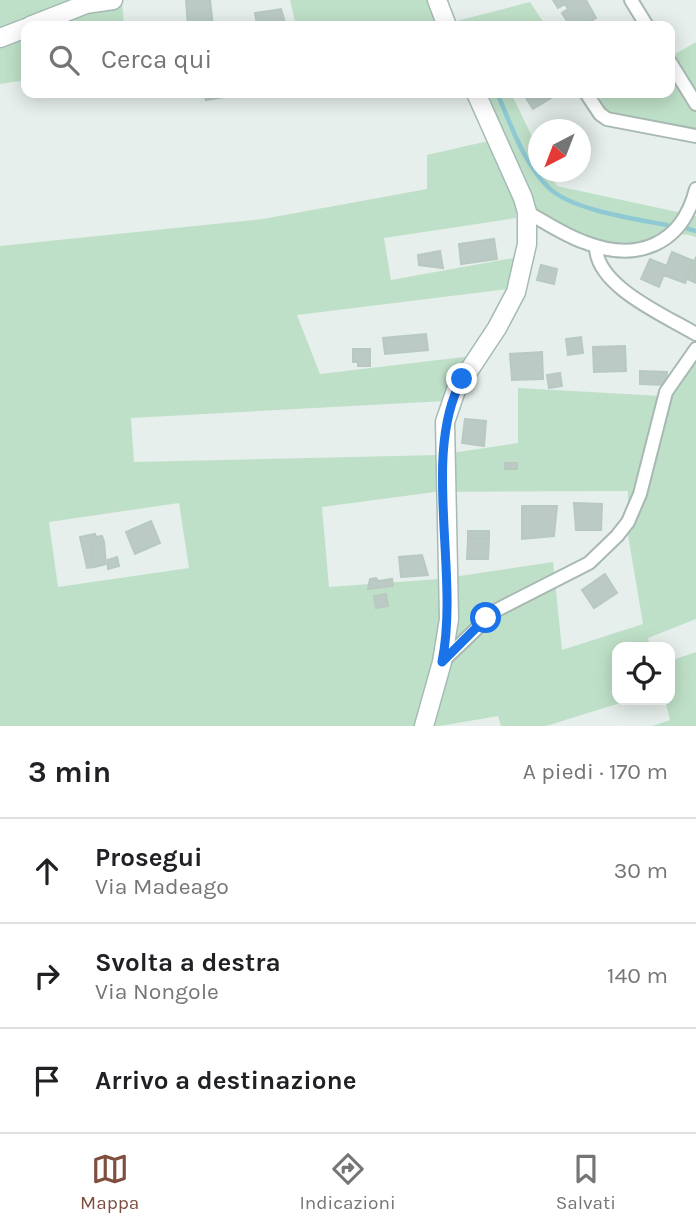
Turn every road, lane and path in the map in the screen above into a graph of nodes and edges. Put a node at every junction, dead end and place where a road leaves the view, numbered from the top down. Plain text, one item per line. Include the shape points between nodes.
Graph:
1 (113, 0) edge
2 (437, 0) edge
3 (631, 0) edge
4 (43, 21) edge
5 (445, 21) edge
6 (644, 21) edge
7 (21, 30) edge
8 (0, 38) edge
9 (675, 70) edge
10 (478, 98) edge
11 (589, 98) edge
12 (696, 104) edge
13 (696, 136) edge
14 (696, 189) edge
15 (527, 212) junction
16 (596, 246) junction
17 (696, 334) edge
18 (696, 349) edge
19 (442, 662) junction
20 (424, 726) edge

1 - 4 street via 86,4
2 - 5 street
3 - 6 street
7 - 8 street
9 - 12 street
10 - 15 street
11 - 13 street via 607,119
14 - 16 street via 682,223 660,243 631,250
15 - 16 street
15 - 19 street via 527,244 516,292 456,390 445,422 449,619
16 - 17 street via 597,259 614,282
18 - 19 street via 666,392 640,494 617,536 589,563 495,611
19 - 20 street

